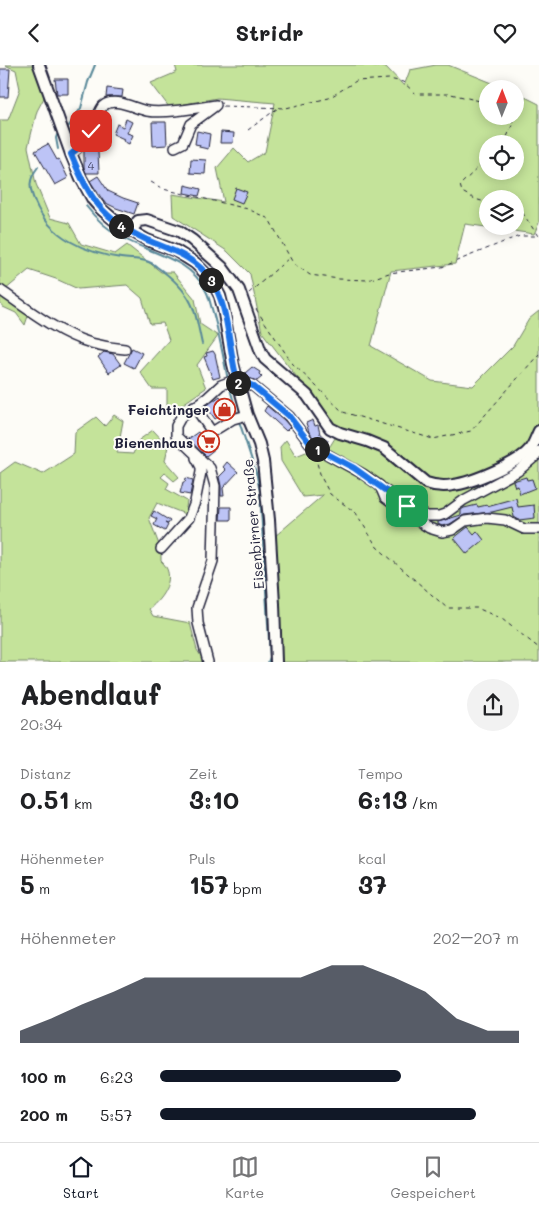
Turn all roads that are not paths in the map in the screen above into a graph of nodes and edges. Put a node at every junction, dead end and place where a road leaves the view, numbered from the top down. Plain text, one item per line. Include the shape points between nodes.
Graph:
1 (40, 66) edge
2 (183, 145) dead end
3 (71, 154) junction
4 (131, 232) junction
5 (0, 290) edge
6 (125, 349) dead end
7 (233, 381) junction
8 (194, 406) junction
9 (240, 417) junction
10 (539, 431) edge
11 (186, 445) junction
12 (539, 451) edge
13 (380, 487) junction
14 (539, 529) edge
15 (161, 549) dead end
16 (208, 662) edge
17 (276, 662) edge

1 - 3 main road, Eisenbirner Straße
2 - 3 street via 191,124 216,105 149,111 126,103 108,103 102,107 80,147
3 - 4 main road, Eisenbirner Straße via 93,200
4 - 7 main road, Eisenbirner Straße via 185,256 211,279 223,307
4 - 10 main road via 138,221 147,220 178,231 192,240 222,267 239,289 260,353 307,395 330,428 384,448 426,483 452,485 496,470 525,454
5 - 6 street via 37,316 79,339
7 - 8 street
7 - 9 main road, Eisenbirner Straße
7 - 13 street via 253,386 289,416 312,446 354,468
8 - 9 street via 212,432
8 - 11 street via 176,426 176,436
9 - 17 main road, Eisenbirner Straße via 258,444 267,488
11 - 15 street via 201,467 195,503 184,525
11 - 16 street via 210,468 216,487 213,561 197,609
12 - 13 street via 518,471 439,516 420,513
13 - 14 street via 385,498 435,531 452,530 464,521 487,517 505,520 524,529

